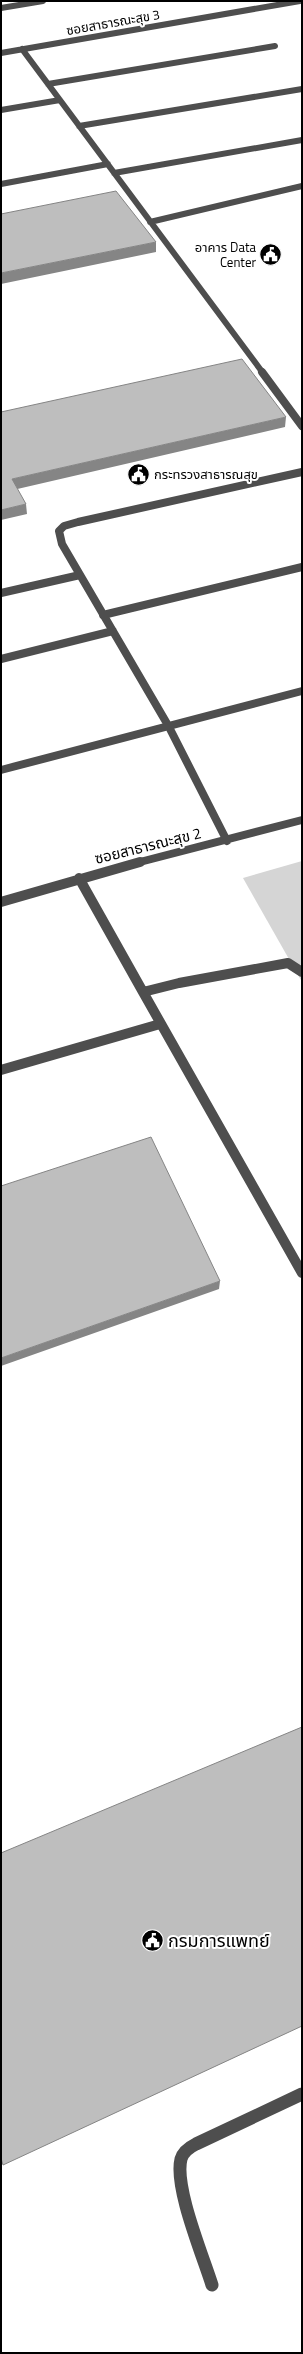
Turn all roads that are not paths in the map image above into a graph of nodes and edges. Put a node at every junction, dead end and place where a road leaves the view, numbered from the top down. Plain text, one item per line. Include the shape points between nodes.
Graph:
1 (43, 1) edge
2 (300, 1) edge
3 (1, 8) edge
4 (275, 46) dead end
5 (22, 49) junction
6 (1, 52) edge
7 (48, 84) junction
8 (302, 89) edge
9 (60, 100) junction
10 (1, 110) edge
11 (79, 126) junction
12 (302, 140) edge
13 (108, 164) junction
14 (114, 173) junction
15 (1, 184) edge
16 (302, 186) edge
17 (150, 222) junction
18 (302, 426) edge
19 (302, 472) edge
20 (302, 567) edge
21 (80, 575) junction
22 (1, 593) edge
23 (103, 614) junction
24 (113, 631) junction
25 (1, 659) edge
26 (302, 691) edge
27 (169, 727) junction
28 (1, 770) edge
29 (302, 820) edge
30 (227, 841) junction
31 (79, 878) junction
32 (1, 902) edge
33 (302, 972) edge
34 (143, 992) junction
35 (160, 1024) junction
36 (1, 1070) edge
37 (302, 1273) edge
38 (302, 2094) edge
39 (212, 2285) dead end

1 - 3 street
2 - 5 street, ซอยสาธารณะสุข 3
4 - 7 street
5 - 6 street, ซอยสาธารณะสุข 3
5 - 7 street
7 - 9 street
8 - 11 street
9 - 10 street
9 - 11 street
11 - 13 street
12 - 14 street
13 - 14 street
13 - 15 street
14 - 17 street
16 - 17 street
17 - 18 street
19 - 21 street via 64,526 59,531 59,536
20 - 23 street
21 - 22 street
21 - 23 street
23 - 24 street
24 - 25 street
24 - 27 street
26 - 27 street
27 - 28 street
27 - 30 street
29 - 30 street, ซอยสาธารณะสุข 2
30 - 31 street, ซอยสาธารณะสุข 2
31 - 32 street, ซอยสาธารณะสุข 2
31 - 34 street
33 - 34 street via 288,963
34 - 35 street
35 - 36 street
35 - 37 street
38 - 39 street via 202,2141 189,2148 181,2158 180,2180

